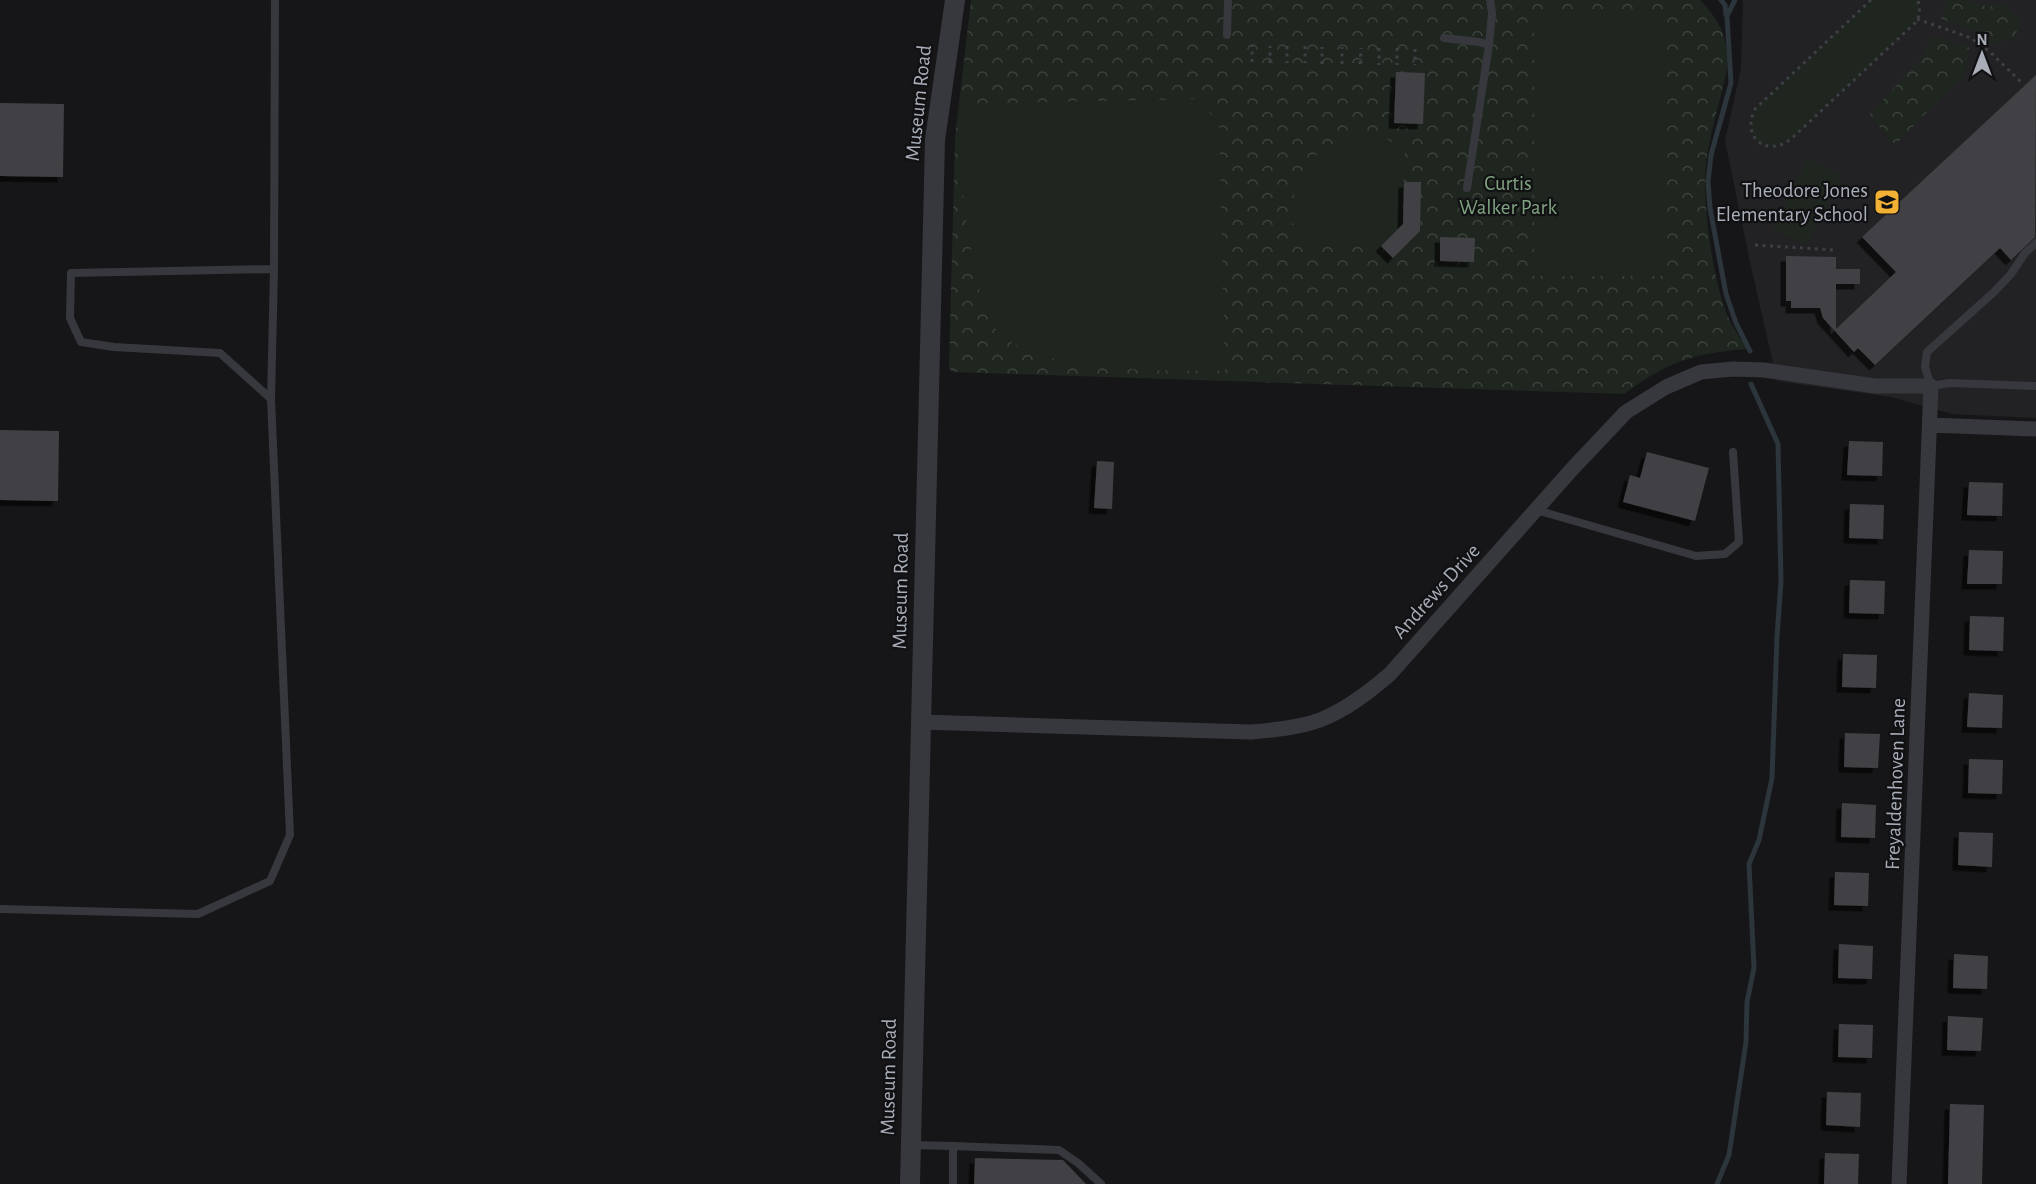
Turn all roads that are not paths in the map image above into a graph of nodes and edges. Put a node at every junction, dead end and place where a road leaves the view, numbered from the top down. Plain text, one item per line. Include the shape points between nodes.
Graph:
1 (275, 0) edge
2 (955, 0) edge
3 (1228, 0) edge
4 (1490, 0) edge
5 (1227, 35) dead end
6 (1444, 38) dead end
7 (1489, 45) junction
8 (1467, 188) dead end
9 (2036, 243) edge
10 (274, 269) junction
11 (1931, 386) junction
12 (2036, 386) edge
13 (272, 399) junction
14 (1930, 424) junction
15 (2036, 429) edge
16 (1733, 452) dead end
17 (1536, 510) junction
18 (921, 722) junction
19 (0, 909) edge
20 (911, 1145) junction
21 (953, 1146) junction
22 (910, 1184) edge
23 (953, 1184) edge
24 (1101, 1184) edge
25 (1899, 1184) edge

1 - 10 lane
2 - 18 street, Museum Road via 935,140
3 - 5 lane
4 - 7 lane
6 - 7 lane
7 - 8 lane
9 - 11 lane via 2000,286 1927,352 1925,368
10 - 13 lane
10 - 13 lane via 71,273 70,284 70,318 81,342 220,353
11 - 12 lane
11 - 14 street, Freyaldenhoven Lane
11 - 17 street, Andrews Drive via 1875,386 1764,370 1701,372 1666,387 1626,412
13 - 19 lane via 290,835 270,881 198,914
14 - 15 street
14 - 25 street, Freyaldenhoven Lane
16 - 17 lane via 1739,542 1725,555 1696,556
17 - 18 street, Andrews Drive via 1390,674 1358,700 1320,720 1251,732
18 - 20 street, Museum Road
20 - 21 lane
20 - 22 street, Museum Road
21 - 23 lane
21 - 24 lane via 1059,1150

